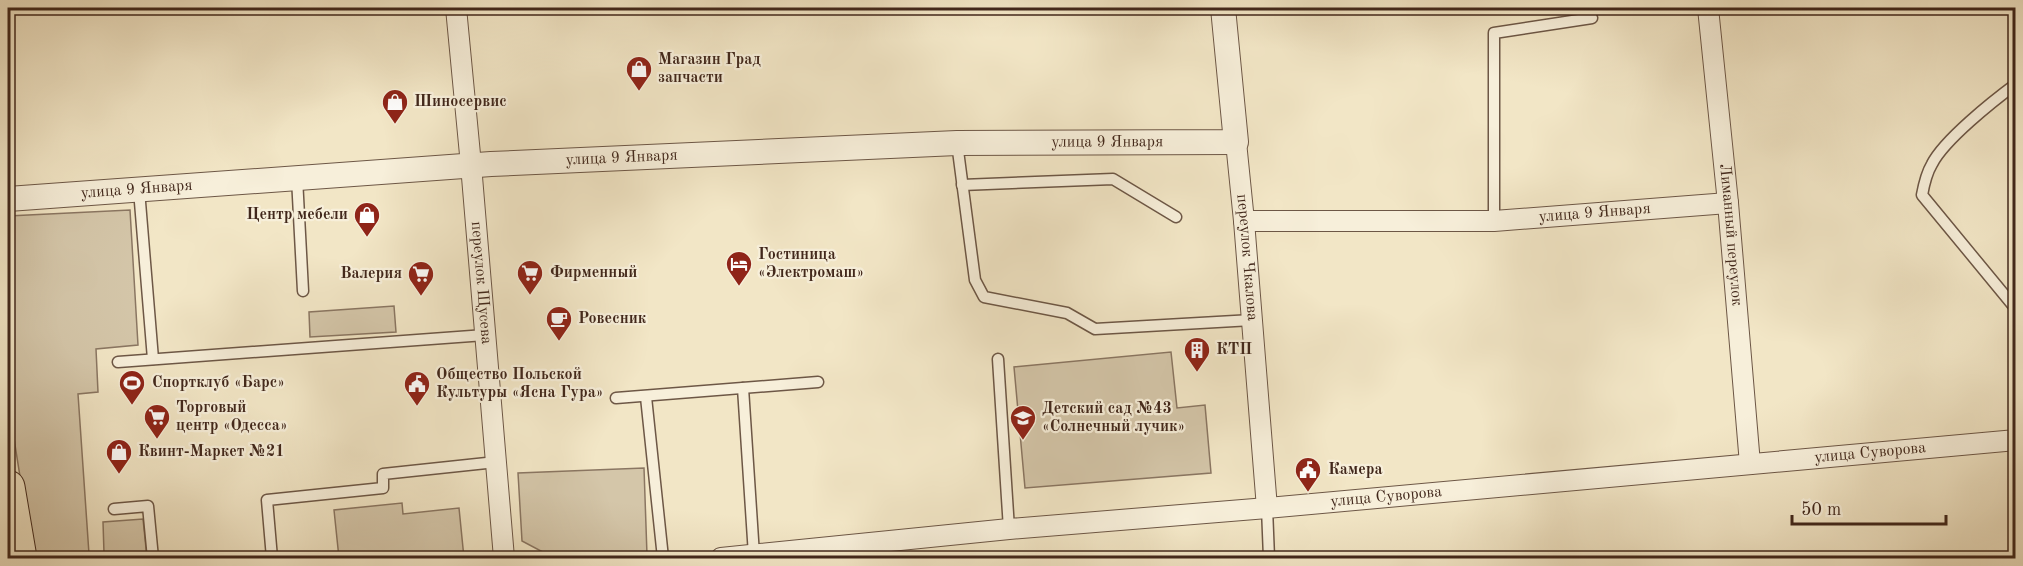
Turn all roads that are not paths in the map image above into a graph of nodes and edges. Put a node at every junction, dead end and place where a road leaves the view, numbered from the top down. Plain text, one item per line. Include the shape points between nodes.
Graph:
1 (456, 8) edge
2 (1222, 8) edge
3 (1708, 8) edge
4 (1592, 18) dead end
5 (2016, 84) edge
6 (1236, 142) junction
7 (957, 143) junction
8 (471, 165) junction
9 (297, 177) junction
10 (962, 185) junction
11 (139, 189) junction
12 (8, 199) edge
13 (1728, 203) junction
14 (1176, 217) dead end
15 (1244, 220) junction
16 (1494, 221) junction
17 (303, 291) dead end
18 (2016, 309) edge
19 (1252, 320) junction
20 (485, 335) junction
21 (998, 358) dead end
22 (153, 359) junction
23 (118, 362) dead end
24 (819, 382) dead end
25 (743, 388) junction
26 (646, 397) junction
27 (616, 398) dead end
28 (2016, 440) edge
29 (496, 462) junction
30 (1750, 464) junction
31 (8, 487) edge
32 (1267, 508) junction
33 (114, 509) dead end
34 (1009, 529) junction
35 (754, 555) junction
36 (20, 558) edge
37 (153, 558) edge
38 (272, 558) edge
39 (504, 558) edge
40 (663, 558) edge
41 (727, 558) edge
42 (1269, 558) edge

1 - 8 street, переулок Щусева
2 - 6 street, переулок Чкалова
3 - 13 street, Лиманный переулок
4 - 16 lane via 1494,33
5 - 18 lane via 1946,144 1932,162 1922,195
6 - 7 street, улица 9 Января
6 - 15 street, переулок Чкалова
7 - 8 street, улица 9 Января
7 - 10 lane
8 - 9 street, улица 9 Января
8 - 20 street, переулок Щусева
9 - 11 street, улица 9 Января
9 - 17 lane
10 - 14 lane via 1113,179
10 - 19 lane via 975,280 984,297 1067,313 1095,329
11 - 12 street, улица 9 Января
11 - 22 lane
13 - 16 street, улица 9 Января
13 - 30 street, Лиманный переулок
15 - 16 street, улица 9 Января
15 - 19 street, переулок Чкалова
19 - 32 street, переулок Чкалова
20 - 22 lane
20 - 29 street, переулок Щусева
21 - 34 lane
22 - 23 lane
24 - 25 lane
25 - 26 lane
25 - 35 lane
26 - 27 lane
26 - 40 lane
28 - 30 street, улица Суворова
29 - 38 lane via 384,474 384,488 267,500
29 - 39 street, переулок Щусева
30 - 32 street, улица Суворова
31 - 36 highway
32 - 34 street, улица Суворова
32 - 42 lane
33 - 37 lane via 148,506
34 - 35 street, улица Суворова
35 - 41 street, улица Суворова

